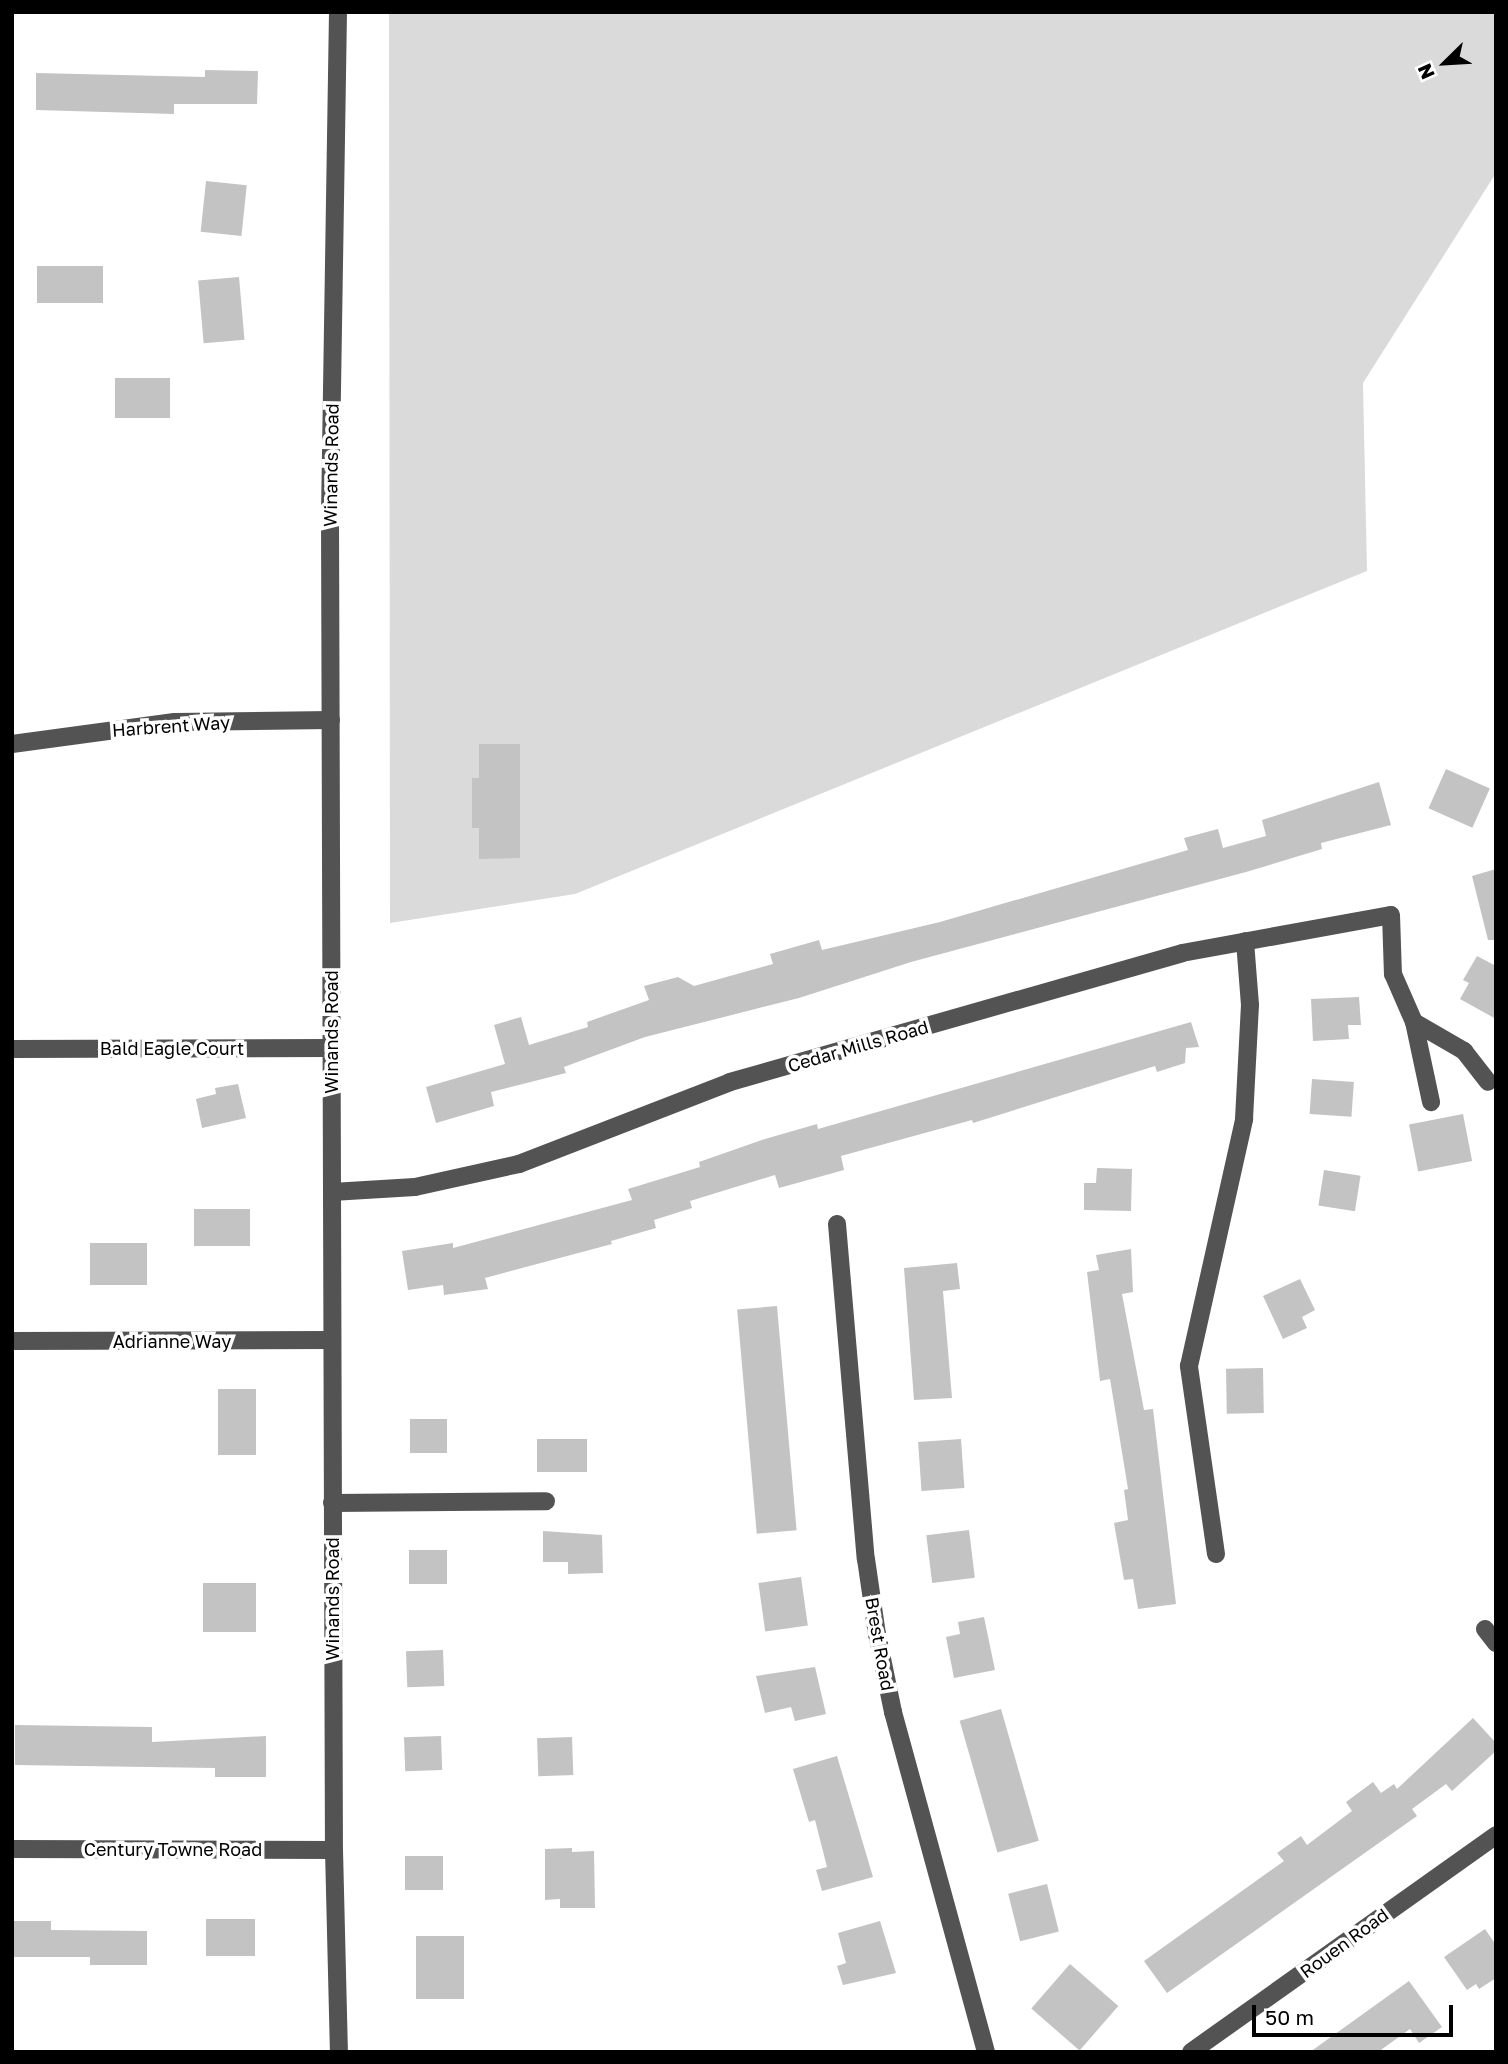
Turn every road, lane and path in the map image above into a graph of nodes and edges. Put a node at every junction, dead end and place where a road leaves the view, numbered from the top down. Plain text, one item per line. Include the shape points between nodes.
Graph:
1 (338, 12) edge
2 (331, 720) junction
3 (12, 744) edge
4 (1245, 941) junction
5 (1413, 1022) junction
6 (331, 1048) junction
7 (12, 1049) edge
8 (1488, 1082) dead end
9 (1431, 1102) dead end
10 (332, 1192) junction
11 (837, 1224) dead end
12 (331, 1340) junction
13 (12, 1341) edge
14 (546, 1501) dead end
15 (332, 1503) junction
16 (1216, 1555) dead end
17 (1496, 1835) edge
18 (12, 1849) edge
19 (334, 1850) junction
20 (339, 2052) edge
21 (986, 2052) edge
22 (1191, 2052) edge

1 - 2 street, Winands Road
2 - 3 street, Harbrent Way via 175,722
2 - 6 street, Winands Road
4 - 5 street, Cedar Mills Road via 1391,915 1393,974
4 - 10 street, Cedar Mills Road via 1182,953 730,1082 519,1164 415,1187
4 - 16 street via 1250,1058 1244,1119 1189,1366
5 - 8 street via 1464,1051
5 - 9 street
6 - 7 street, Bald Eagle Court
6 - 10 street, Winands Road
10 - 12 street, Winands Road
11 - 21 street, Brest Road via 866,1559 877,1634 893,1712
12 - 13 street, Adrianne Way
12 - 15 street, Winands Road
14 - 15 street
15 - 19 street, Winands Road
17 - 22 street, Rouen Road
18 - 19 street, Century Towne Road
19 - 20 street, Winands Road

